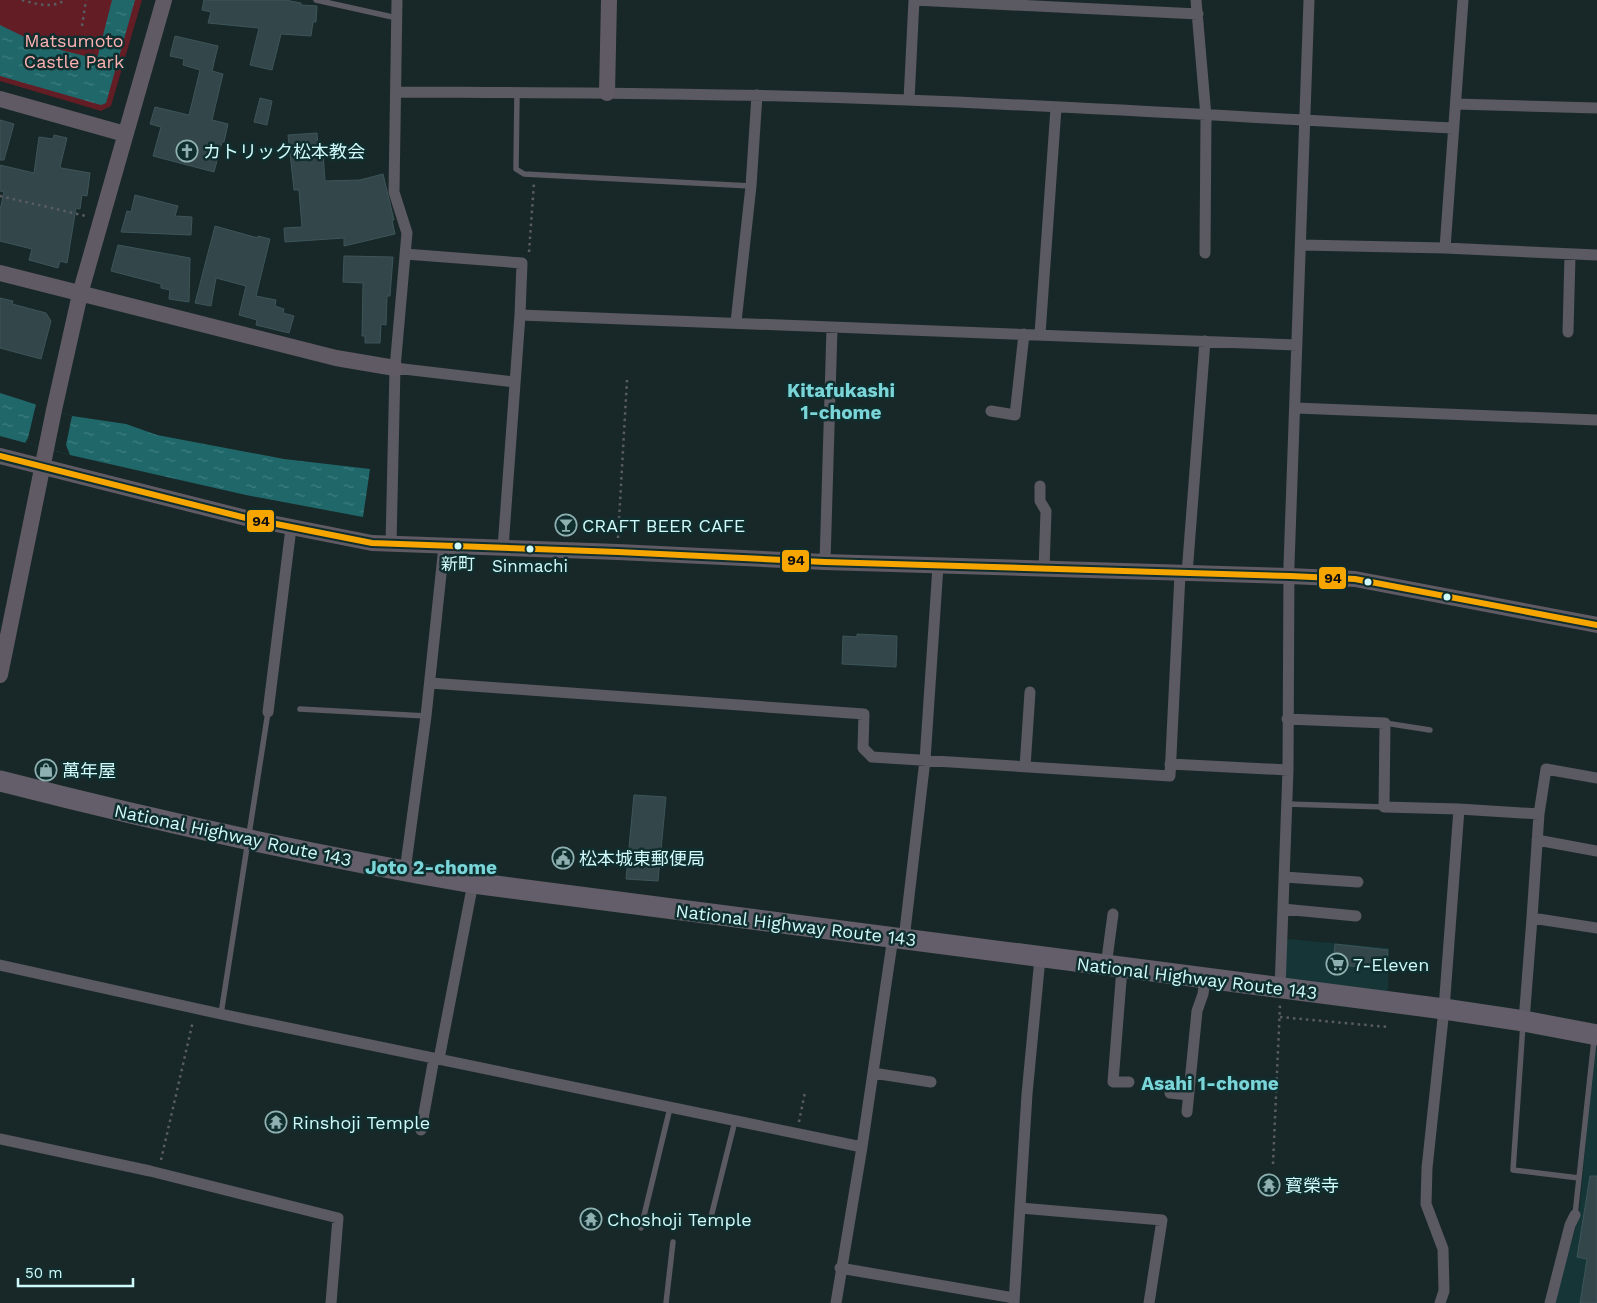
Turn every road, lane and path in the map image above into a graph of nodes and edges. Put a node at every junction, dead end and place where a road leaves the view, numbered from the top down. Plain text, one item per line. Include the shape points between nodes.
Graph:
1 (22, 0) edge
2 (65, 0) edge
3 (86, 0) edge
4 (164, 0) edge
5 (316, 0) edge
6 (397, 0) edge
7 (609, 0) edge
8 (914, 0) edge
9 (1196, 0) edge
10 (1309, 0) edge
11 (1463, 0) edge
12 (1198, 14) junction
13 (397, 18) junction
14 (82, 26) dead end
15 (397, 92) junction
16 (517, 93) junction
17 (607, 93) junction
18 (757, 95) junction
19 (0, 98) edge
20 (909, 100) junction
21 (1456, 104) junction
22 (1056, 108) junction
23 (1597, 108) edge
24 (1206, 116) junction
25 (1306, 121) junction
26 (1453, 128) junction
27 (125, 134) junction
28 (534, 175) junction
29 (750, 186) junction
30 (0, 196) edge
31 (86, 216) dead end
32 (1301, 245) junction
33 (1445, 248) junction
34 (1205, 253) dead end
35 (405, 254) junction
36 (1570, 255) junction
37 (1597, 256) edge
38 (522, 263) junction
39 (0, 273) edge
40 (80, 294) junction
41 (520, 315) junction
42 (736, 322) junction
43 (832, 328) junction
44 (1568, 332) dead end
45 (1024, 334) junction
46 (1040, 334) junction
47 (1205, 341) junction
48 (1297, 345) junction
49 (395, 368) junction
50 (627, 380) dead end
51 (515, 382) junction
52 (1296, 408) junction
53 (991, 412) dead end
54 (1597, 420) edge
55 (0, 456) edge
56 (43, 467) junction
57 (1040, 486) dead end
58 (291, 528) junction
59 (391, 544) junction
60 (444, 546) junction
61 (503, 548) junction
62 (618, 552) junction
63 (825, 562) junction
64 (938, 566) junction
65 (1044, 569) junction
66 (1184, 574) junction
67 (1290, 576) junction
68 (1597, 625) edge
69 (3, 647) edge
70 (0, 675) edge
71 (430, 683) junction
72 (1030, 692) dead end
73 (300, 710) dead end
74 (268, 712) joint
75 (426, 716) junction
76 (1287, 719) junction
77 (1384, 723) junction
78 (1430, 730) dead end
79 (925, 760) junction
80 (1170, 764) junction
81 (1025, 767) junction
82 (1288, 770) junction
83 (1597, 778) edge
84 (0, 781) edge
85 (1286, 804) junction
86 (1384, 807) junction
87 (1460, 809) junction
88 (1539, 814) junction
89 (248, 839) junction
90 (1537, 840) junction
91 (1597, 851) edge
92 (405, 871) junction
93 (1284, 877) junction
94 (1358, 882) dead end
95 (473, 883) junction
96 (1283, 908) junction
97 (1113, 914) dead end
98 (1356, 916) dead end
99 (1532, 918) junction
100 (1597, 928) edge
101 (899, 938) junction
102 (1040, 958) junction
103 (0, 964) edge
104 (1114, 967) junction
105 (1205, 979) junction
106 (1280, 989) junction
107 (196, 1008) junction
108 (1444, 1010) junction
109 (221, 1014) junction
110 (1280, 1017) junction
111 (1524, 1020) junction
112 (1388, 1026) dead end
113 (1596, 1035) edge
114 (437, 1059) junction
115 (873, 1073) junction
116 (931, 1082) dead end
117 (1129, 1082) dead end
118 (804, 1092) dead end
119 (1170, 1093) dead end
120 (1188, 1095) junction
121 (670, 1108) junction
122 (1187, 1112) dead end
123 (735, 1121) junction
124 (421, 1130) dead end
125 (797, 1134) junction
126 (0, 1139) edge
127 (862, 1148) junction
128 (1273, 1164) dead end
129 (158, 1173) junction
130 (1579, 1178) junction
131 (1020, 1208) junction
132 (1575, 1215) joint
133 (712, 1217) dead end
134 (641, 1228) dead end
135 (673, 1242) dead end
136 (840, 1268) junction
137 (1014, 1300) edge
138 (331, 1303) edge
139 (666, 1303) edge
140 (836, 1303) edge
141 (1150, 1303) edge
142 (1440, 1303) edge
143 (1550, 1303) edge

1 - 2 path via 53,6
3 - 14 path
4 - 27 street
5 - 13 lane
6 - 13 street
7 - 17 street
8 - 12 street
8 - 20 street
9 - 12 street
10 - 25 street
11 - 21 street
12 - 24 street
13 - 15 street
15 - 16 street
15 - 35 street via 394,192 407,233
16 - 17 street
16 - 28 lane via 516,169
17 - 18 street
18 - 20 street
18 - 29 street
19 - 27 street
20 - 22 street
21 - 23 street
21 - 26 street
22 - 24 street
22 - 46 street
24 - 25 street
24 - 34 street
25 - 26 street
25 - 32 street
26 - 33 street
27 - 40 street
28 - 29 lane
28 - 38 path via 529,257
29 - 42 street
30 - 31 path
32 - 33 street
32 - 48 street
33 - 36 street
35 - 38 street
35 - 49 street
36 - 37 street
36 - 44 street
38 - 41 street
39 - 40 street
40 - 49 street via 336,358
40 - 56 street
41 - 42 street
41 - 51 street
42 - 43 street
43 - 45 street
43 - 63 street
45 - 46 street
45 - 53 street via 1015,415
46 - 47 street
47 - 48 street
47 - 66 street
48 - 52 street
49 - 51 street
49 - 59 street
50 - 62 path
51 - 61 street
52 - 54 street
52 - 67 street
55 - 56 street
56 - 58 street
56 - 69 street
57 - 65 street via 1040,501 1046,511
58 - 59 street
58 - 74 street
59 - 60 street
60 - 61 street
60 - 71 street
61 - 62 street
62 - 63 street
63 - 64 street
64 - 65 street
64 - 79 street
65 - 66 street
66 - 67 street
66 - 80 street
67 - 68 street via 1355,579
67 - 76 street
69 - 70 street
71 - 75 street
71 - 79 street via 864,714 863,748 872,757
72 - 81 street
73 - 75 lane
74 - 89 lane
75 - 92 street
76 - 77 street
76 - 82 street
77 - 78 lane
77 - 86 street
79 - 81 street
79 - 101 street
80 - 81 street via 1170,776
80 - 82 street
82 - 85 street
83 - 88 street via 1546,769
84 - 89 highway, National Highway Route 143
85 - 86 lane
85 - 93 street
86 - 87 street
87 - 88 street
87 - 108 street
88 - 90 street
89 - 92 highway, National Highway Route 143
89 - 109 lane
90 - 91 street
90 - 99 street
92 - 95 highway, National Highway Route 143
93 - 94 street
93 - 96 street
95 - 101 highway, National Highway Route 143
95 - 114 street
96 - 98 street
96 - 106 street
97 - 104 street
99 - 100 street
99 - 111 street
101 - 102 highway, National Highway Route 143
101 - 115 street
102 - 104 highway, National Highway Route 143
102 - 131 street
103 - 107 street
104 - 105 highway, National Highway Route 143
104 - 117 street via 1112,1086
105 - 106 highway, National Highway Route 143
105 - 120 street via 1197,1011
106 - 108 highway, National Highway Route 143
106 - 110 path
107 - 109 street
107 - 129 path
108 - 111 highway, National Highway Route 143
108 - 142 street via 1426,1204 1443,1249 1444,1291
109 - 114 street
110 - 112 path
110 - 128 path
111 - 113 highway, National Highway Route 143
111 - 130 lane via 1513,1170
113 - 130 lane
114 - 121 street
114 - 124 street
115 - 116 street
115 - 127 street
118 - 125 path
119 - 120 street
120 - 122 street
121 - 123 street
121 - 134 lane
123 - 125 street
123 - 133 lane
125 - 127 street
126 - 129 street
127 - 136 street
129 - 138 street via 338,1218
130 - 132 lane
131 - 137 street
131 - 141 street via 1162,1220
132 - 143 street
135 - 139 lane
136 - 137 street
136 - 140 street

